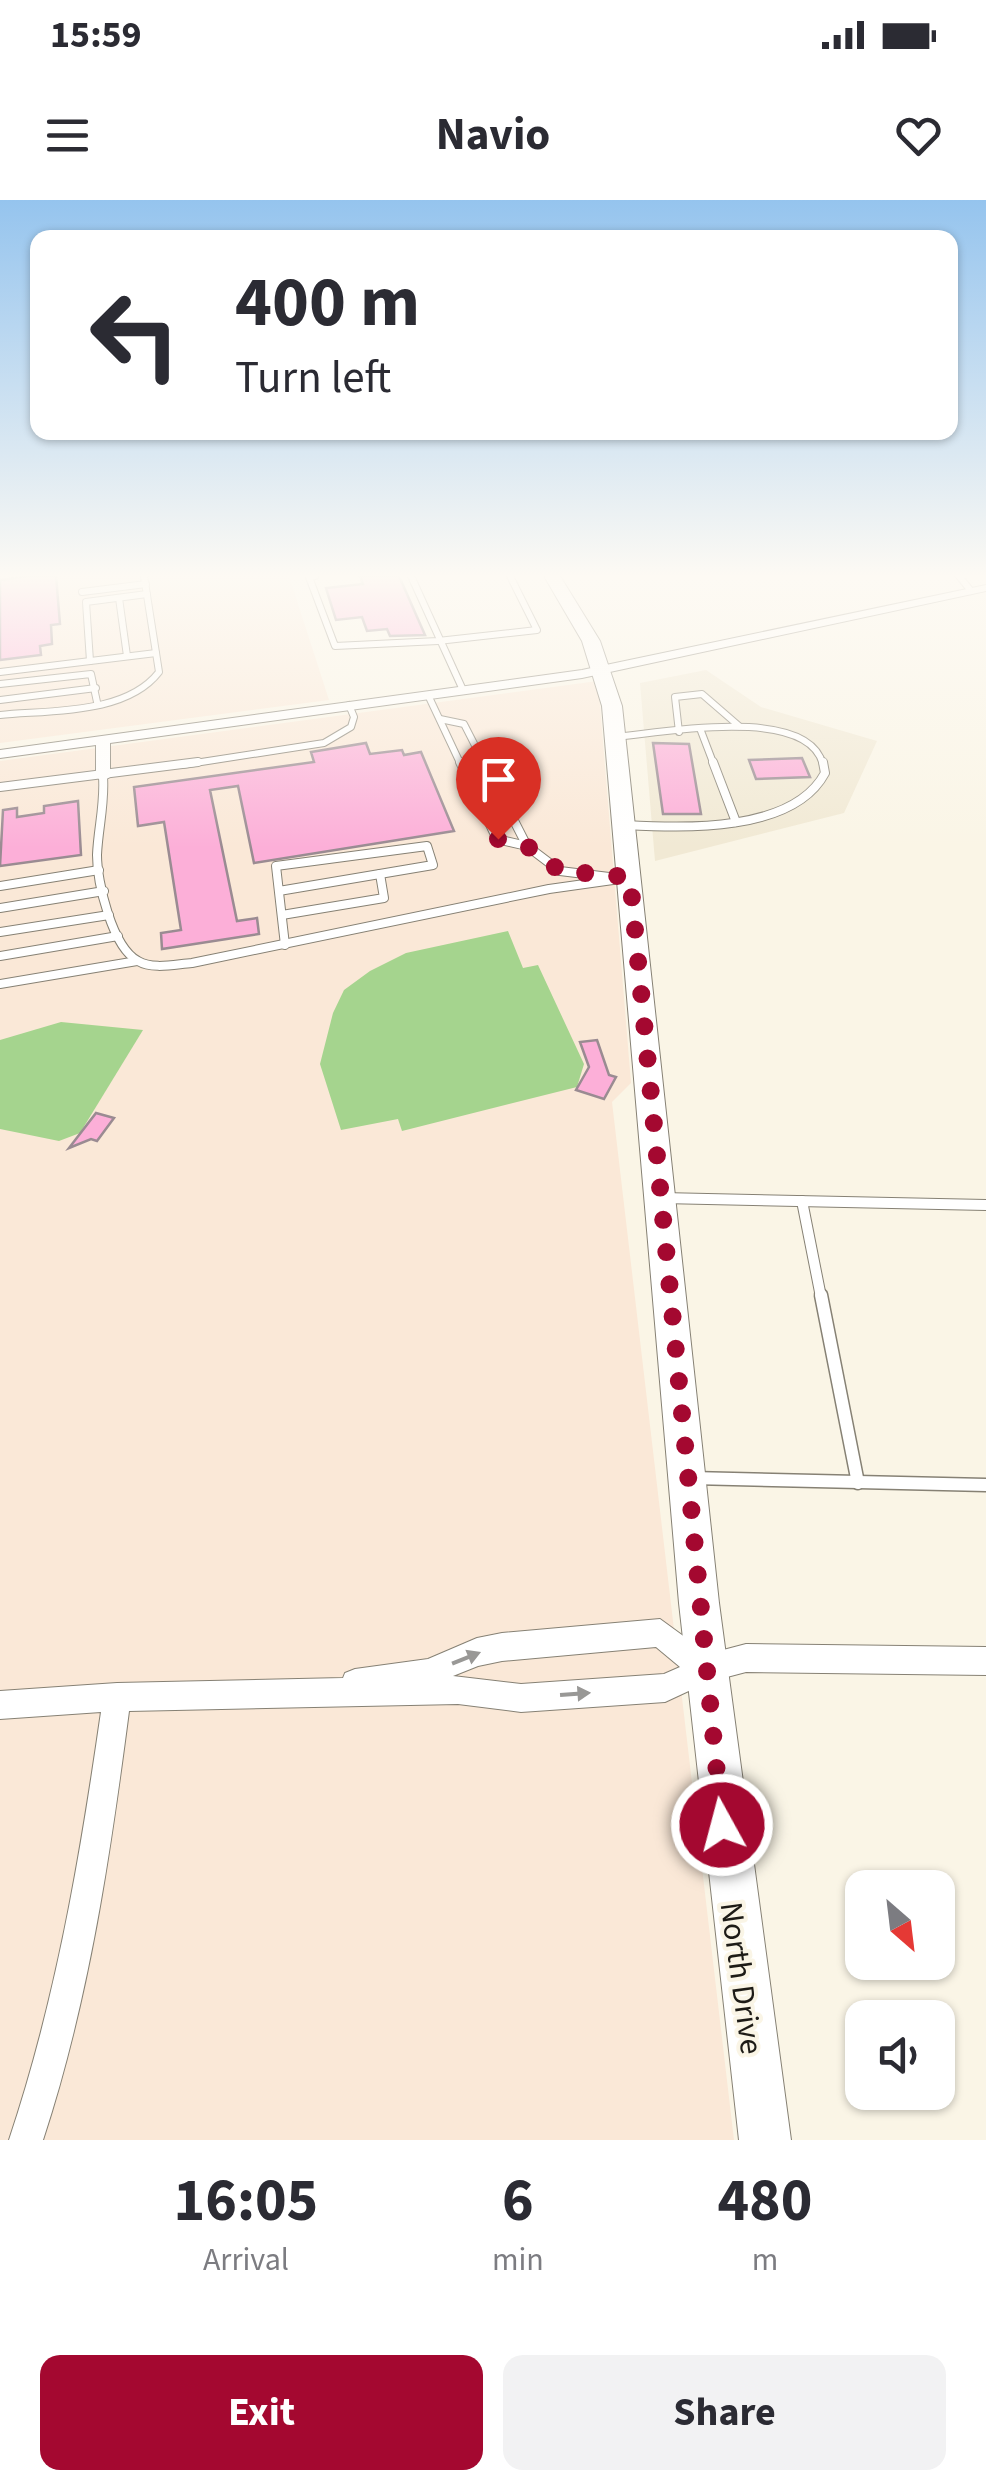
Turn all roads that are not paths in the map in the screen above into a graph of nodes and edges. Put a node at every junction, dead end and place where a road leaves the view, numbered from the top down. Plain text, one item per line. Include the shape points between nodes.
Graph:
1 (45, 667) edge
2 (158, 667) edge
3 (451, 667) edge
4 (602, 667) edge
5 (619, 667) edge
6 (603, 670) junction
7 (0, 672) edge
8 (0, 684) edge
9 (96, 688) junction
10 (463, 690) junction
11 (428, 695) junction
12 (0, 700) edge
13 (97, 702) junction
14 (349, 706) junction
15 (0, 714) edge
16 (440, 718) junction
17 (738, 726) junction
18 (701, 731) junction
19 (679, 732) junction
20 (615, 737) junction
21 (103, 739) junction
22 (0, 754) edge
23 (103, 776) junction
24 (0, 787) edge
25 (736, 822) junction
26 (624, 825) junction
27 (527, 846) junction
28 (99, 870) junction
29 (380, 874) junction
30 (622, 878) junction
31 (0, 886) edge
32 (279, 890) junction
33 (104, 891) junction
34 (0, 908) edge
35 (109, 915) junction
36 (282, 915) junction
37 (0, 932) edge
38 (118, 936) junction
39 (285, 945) junction
40 (0, 956) edge
41 (138, 961) junction
42 (0, 984) edge
43 (660, 1198) junction
44 (802, 1201) junction
45 (986, 1205) edge
46 (686, 1478) junction
47 (858, 1482) junction
48 (986, 1485) edge
49 (986, 1661) edge
50 (704, 1669) junction
51 (268, 1695) junction
52 (117, 1697) junction
53 (0, 1706) edge
54 (26, 2140) edge
55 (765, 2140) edge

1 - 7 lane
2 - 13 lane via 150,686
3 - 10 lane
4 - 6 main road, North Drive
5 - 6 street
6 - 10 street
6 - 20 main road, North Drive
8 - 9 lane via 84,673
9 - 12 lane
9 - 13 lane
10 - 11 street
11 - 14 street
11 - 16 lane
13 - 15 lane
14 - 21 street
14 - 23 lane via 351,726 324,743
16 - 27 lane via 464,724
16 - 27 lane via 498,839
17 - 18 lane
17 - 19 lane via 702,694 675,697
17 - 25 lane via 797,737 817,749 827,766 825,782 811,794
18 - 19 lane
18 - 25 lane
19 - 20 lane
20 - 26 main road, North Drive
21 - 22 street
21 - 23 street
23 - 24 lane
23 - 28 lane
25 - 26 lane
26 - 30 main road, North Drive
27 - 30 lane via 560,871
28 - 31 lane
28 - 33 lane
29 - 32 lane
29 - 32 lane via 433,865 428,846 276,866
29 - 36 lane via 384,898
30 - 39 lane
30 - 43 main road, North Drive
32 - 36 lane
33 - 34 lane
33 - 35 lane
35 - 37 lane
35 - 38 lane
36 - 39 lane
38 - 40 lane
38 - 41 lane
39 - 41 lane via 192,962
41 - 42 lane
43 - 44 lane
43 - 46 main road, North Drive
44 - 45 lane
44 - 47 lane
46 - 47 lane
46 - 50 main road, North Drive
47 - 48 lane
49 - 50 street via 746,1658
51 -> 50 street via 458,1690 521,1698 665,1688
51 -> 50 street via 428,1674 502,1648 660,1634
50 - 55 main road, North Drive
51 - 52 street
52 - 53 street
52 - 54 street via 84,1930 49,2076

